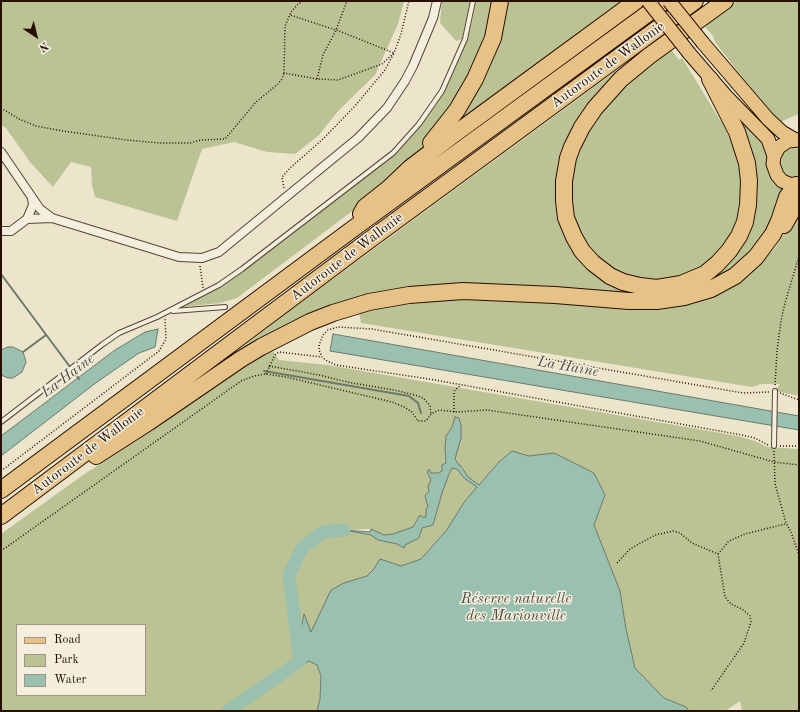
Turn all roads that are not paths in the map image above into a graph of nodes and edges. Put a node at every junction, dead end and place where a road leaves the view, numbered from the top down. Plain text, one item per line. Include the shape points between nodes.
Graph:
1 (437, 1) edge
2 (473, 1) edge
3 (500, 1) edge
4 (636, 1) edge
5 (648, 1) edge
6 (665, 1) edge
7 (669, 1) edge
8 (695, 1) edge
9 (725, 1) edge
10 (710, 78) junction
11 (796, 140) edge
12 (1, 152) edge
13 (774, 156) junction
14 (410, 168) junction
15 (797, 185) edge
16 (32, 197) junction
17 (799, 203) edge
18 (52, 218) junction
19 (27, 219) junction
20 (354, 228) junction
21 (1, 231) edge
22 (765, 246) junction
23 (225, 307) dead end
24 (165, 313) junction
25 (775, 391) road end
26 (1, 422) edge
27 (774, 446) road end
28 (64, 469) junction
29 (1, 490) edge
30 (1, 516) edge

1 - 18 street via 416,60 387,108 358,138 219,252 202,258 179,257
2 - 24 lane via 465,39 442,91 403,143 382,162 242,269 219,285
3 - 14 highway via 490,44 467,94 445,126
4 - 14 highway
5 - 10 main road, bridge
6 - 20 highway, Autoroute de Wallonie
7 - 11 main road, bridge via 768,119
8 - 28 highway, Autoroute de Wallonie via 364,244
9 - 10 highway via 621,79 595,108 572,147 564,181 566,218 582,251 598,268 610,276 623,282 657,288 681,284 711,269 724,258 739,236 748,205 747,163 737,132
10 - 13 main road via 768,139
11 - 13 main road via 782,144
12 - 16 street
13 - 15 main road via 773,164 777,175 785,182
14 - 20 highway via 365,207
15 - 22 highway via 787,197 778,224
16 - 18 street via 40,209
16 - 19 street via 33,205
17 - 22 highway via 783,227
18 - 19 street
19 - 21 street via 11,231
20 - 29 highway, Autoroute de Wallonie
22 - 28 highway via 747,267 724,283 697,294 677,298 629,301 463,291 389,298 333,313 261,347 117,444 84,464
23 - 24 lane
24 - 26 lane via 103,344
25 - 27 lane
28 - 30 highway, Autoroute de Wallonie

